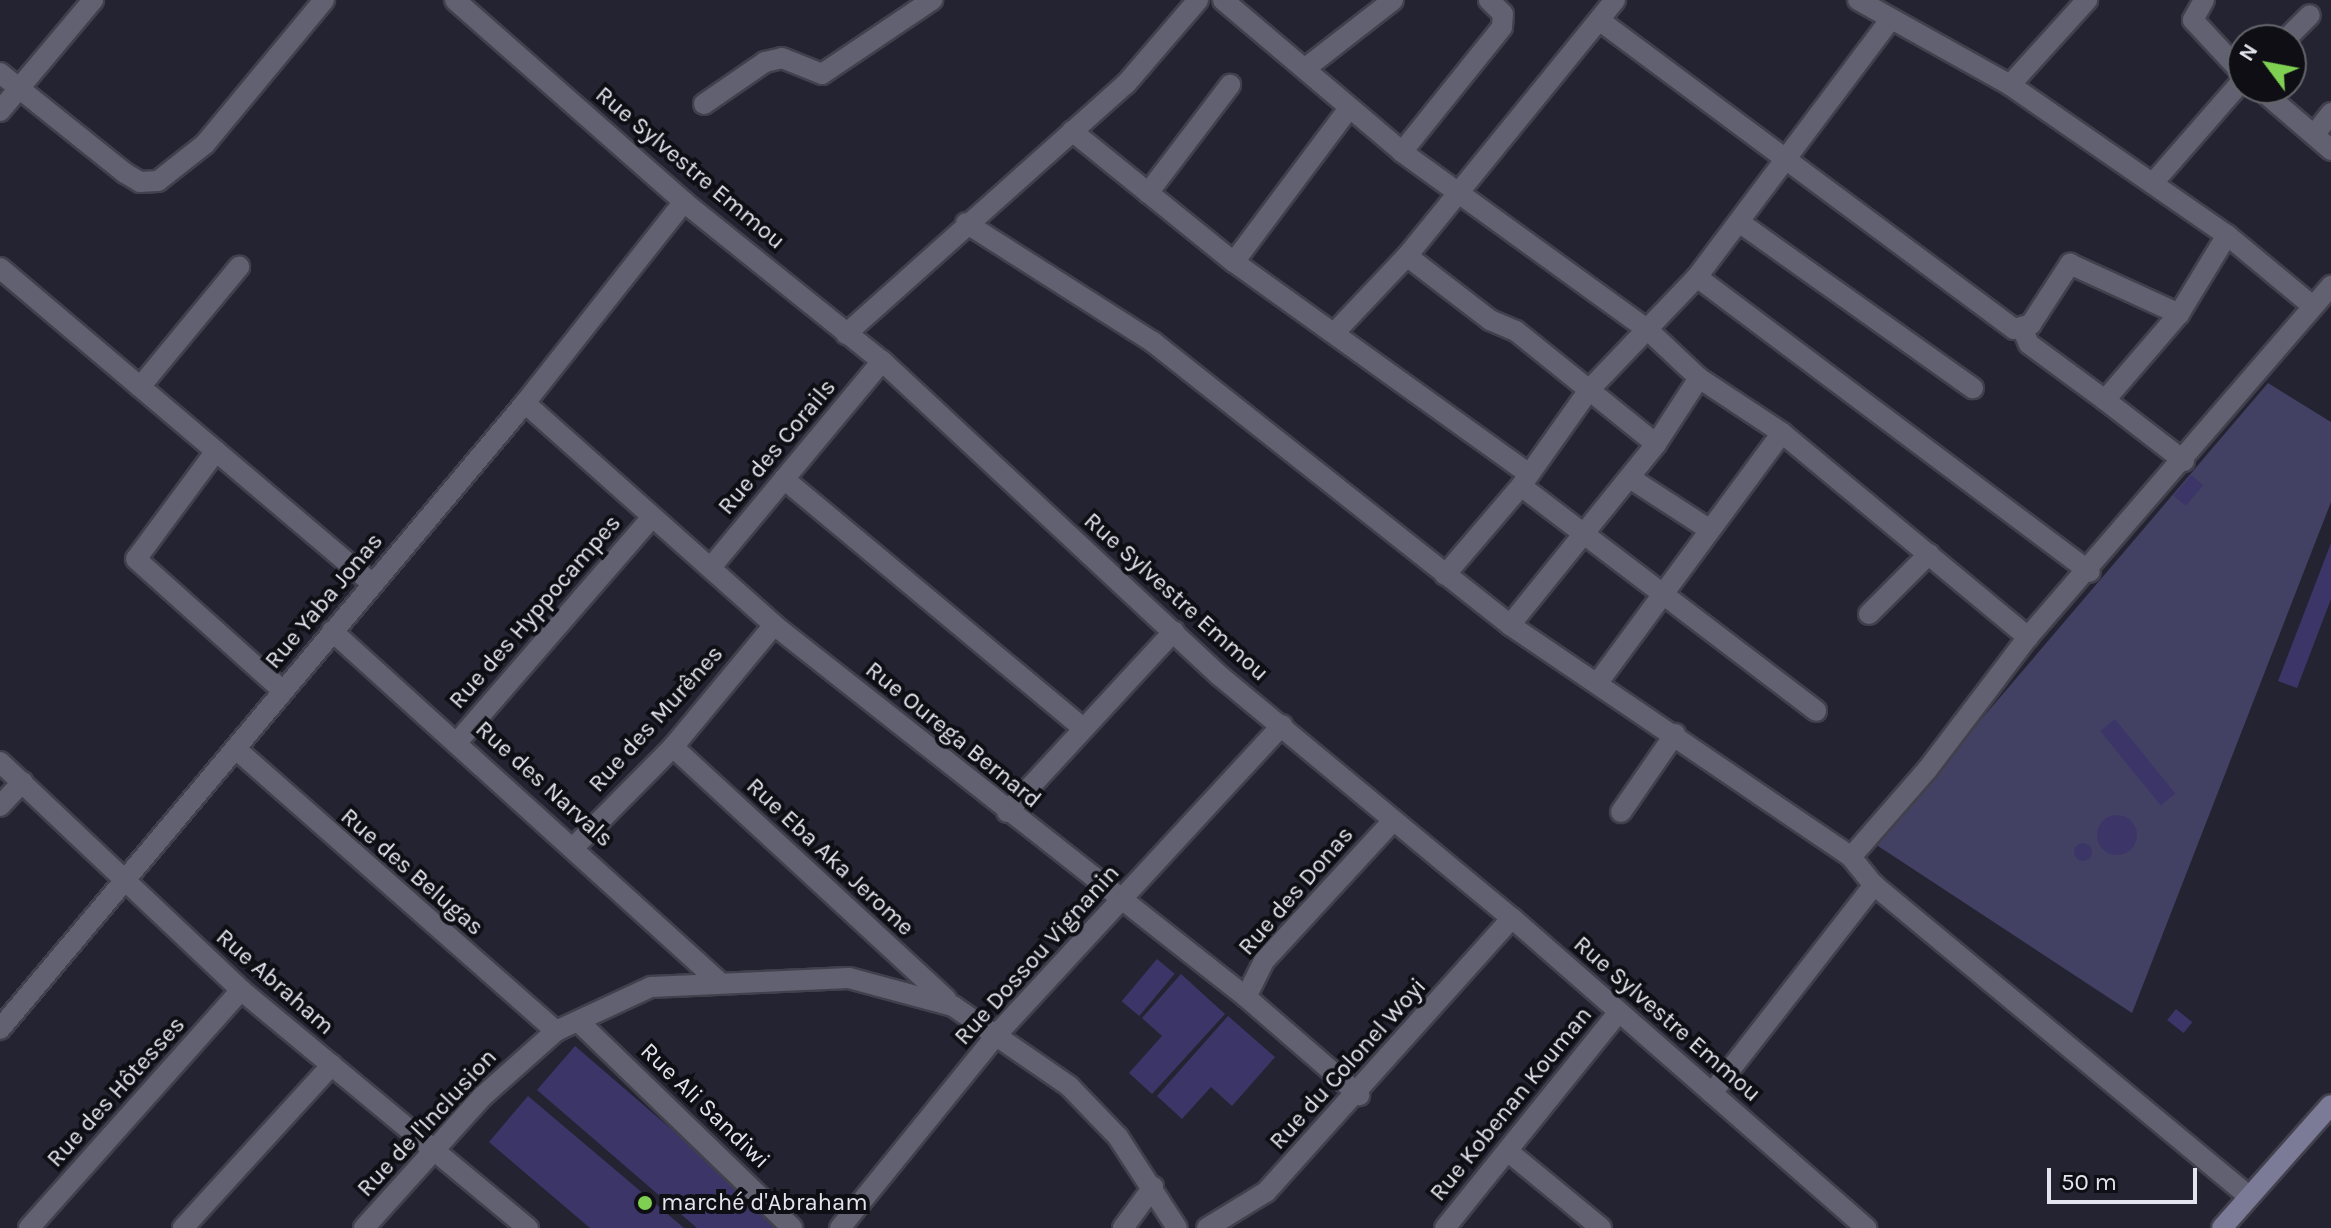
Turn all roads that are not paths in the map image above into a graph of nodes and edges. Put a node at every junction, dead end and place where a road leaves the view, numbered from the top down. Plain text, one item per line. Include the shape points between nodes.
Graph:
1 (93, 0) edge
2 (324, 0) edge
3 (455, 0) edge
4 (932, 0) edge
5 (1198, 0) edge
6 (1223, 0) edge
7 (1393, 0) edge
8 (1489, 0) edge
9 (1615, 0) edge
10 (1858, 0) edge
11 (2087, 0) edge
12 (2204, 0) edge
13 (2310, 15) dead end
14 (1891, 19) junction
15 (1599, 20) junction
16 (2301, 24) edge
17 (2227, 59) edge
18 (1307, 67) junction
19 (0, 73) edge
20 (1230, 85) dead end
21 (2010, 85) junction
22 (17, 90) junction
23 (2227, 96) edge
24 (704, 104) dead end
25 (2278, 104) edge
26 (1349, 108) junction
27 (0, 111) edge
28 (2331, 113) edge
29 (1072, 131) junction
30 (2314, 135) junction
31 (2331, 150) edge
32 (1402, 152) junction
33 (1786, 157) junction
34 (2153, 183) junction
35 (1148, 193) junction
36 (1458, 196) junction
37 (684, 202) junction
38 (1739, 222) junction
39 (966, 223) junction
40 (2227, 235) junction
41 (1407, 256) junction
42 (1234, 262) junction
43 (239, 267) dead end
44 (0, 268) edge
45 (1697, 277) junction
46 (2331, 286) edge
47 (2310, 304) junction
48 (2179, 314) junction
49 (1648, 330) junction
50 (2023, 330) junction
51 (1336, 331) junction
52 (846, 334) junction
53 (882, 361) junction
54 (1699, 378) junction
55 (140, 387) junction
56 (1973, 388) dead end
57 (1589, 390) junction
58 (2105, 400) junction
59 (525, 403) junction
60 (1782, 433) junction
61 (1656, 444) junction
62 (216, 451) junction
63 (2184, 461) junction
64 (1630, 478) junction
65 (784, 479) junction
66 (1525, 480) junction
67 (651, 518) junction
68 (1710, 530) junction
69 (1582, 532) junction
70 (1929, 554) junction
71 (712, 566) junction
72 (2090, 572) junction
73 (1445, 575) junction
74 (372, 584) junction
75 (1663, 597) junction
76 (1869, 614) dead end
77 (774, 625) junction
78 (1510, 625) junction
79 (332, 631) junction
80 (1174, 631) junction
81 (2028, 637) junction
82 (1599, 681) junction
83 (282, 690) junction
84 (1816, 711) dead end
85 (1282, 725) junction
86 (1083, 728) junction
87 (1675, 734) junction
88 (459, 740) junction
89 (673, 747) junction
90 (236, 749) junction
91 (0, 762) edge
92 (22, 782) junction
93 (0, 806) edge
94 (1007, 812) junction
95 (1621, 812) dead end
96 (1391, 823) junction
97 (575, 846) junction
98 (1851, 857) junction
99 (121, 880) junction
100 (1874, 885) junction
101 (1120, 903) junction
102 (1512, 918) junction
103 (717, 980) junction
104 (241, 990) junction
105 (1246, 997) junction
106 (953, 1006) junction
107 (1618, 1013) junction
108 (580, 1023) junction
109 (0, 1029) edge
110 (556, 1031) junction
111 (998, 1033) junction
112 (332, 1065) junction
113 (1712, 1093) junction
114 (1359, 1095) junction
115 (2331, 1105) edge
116 (433, 1153) junction
117 (1510, 1153) junction
118 (1153, 1187) junction
119 (2249, 1196) junction
120 (1862, 1227) edge
121 (29, 1228) edge
122 (183, 1228) edge
123 (364, 1228) edge
124 (528, 1228) edge
125 (792, 1228) edge
126 (840, 1228) edge
127 (1123, 1228) edge
128 (1177, 1228) edge
129 (1207, 1228) edge
130 (1445, 1228) edge
131 (1601, 1228) edge
132 (2222, 1228) edge

1 - 22 street
2 - 22 street via 205,144 158,181 140,182 125,173
3 - 37 street, Rue Sylvestre Emmou
4 - 24 street via 822,74 782,58 765,62
5 - 29 street via 1126,84
6 - 18 street
7 - 18 street
8 - 32 street via 1503,14 1502,27
9 - 15 street
10 - 14 street
11 - 21 street
12 - 17 street via 2193,20
13 - 16 street
14 - 21 street
14 - 33 street
15 - 33 street
15 - 36 street
18 - 26 street
19 - 22 street
20 - 35 street
21 - 34 street
22 - 27 street
23 - 34 street
25 - 30 street
26 - 32 street
26 - 42 street
28 - 30 street
29 - 35 street
29 - 39 street
30 - 31 street
32 - 36 street
33 - 38 street
33 - 50 street
34 - 40 street
35 - 42 street
36 - 41 street
36 - 49 street
37 - 52 street, Rue Sylvestre Emmou
37 - 59 street, Rue Yaba Jonas
38 - 45 street
38 - 56 street
39 - 52 street
39 - 73 street via 1153,342
40 - 47 street
40 - 48 street
41 - 51 street
41 - 57 street
42 - 51 street
43 - 55 street
44 - 55 street
45 - 49 street
45 - 72 street
46 - 47 street
47 - 63 street
48 - 50 street via 2070,264
48 - 58 street
49 - 54 street
49 - 57 street
50 - 58 street via 2029,344
51 - 66 street
52 - 53 street, Rue Sylvestre Emmou
53 - 65 street, Rue des Corails
53 - 80 street, Rue Sylvestre Emmou
54 - 60 street
54 - 61 street
55 - 62 street
57 - 61 street
57 - 66 street
58 - 63 street
59 - 67 street, Rue Ourega Bernard
59 - 74 street, Rue Yaba Jonas
60 - 68 street
60 - 70 street
61 - 64 street
62 - 74 street
62 - 83 street via 136,559
63 - 72 street
64 - 68 street
64 - 69 street
65 - 71 street, Rue des Corails
65 - 86 street
66 - 69 street
66 - 73 street
67 - 71 street, Rue Ourega Bernard
67 - 88 street, Rue des Hyppocampes
68 - 75 street
69 - 75 street
69 - 78 street
70 - 76 street
70 - 81 street
71 - 77 street, Rue Ourega Bernard
72 - 81 street
73 - 78 street
74 - 79 street, Rue Yaba Jonas
75 - 82 street
75 - 84 street
77 - 89 street, Rue des Murênes
77 - 94 street, Rue Ourega Bernard
78 - 82 street
79 - 83 street, Rue Yaba Jonas
79 - 88 street, Rue des Narvals
80 - 85 street, Rue Sylvestre Emmou
80 - 86 street
81 - 98 street via 1927,770
82 - 87 street
83 - 90 street, Rue Yaba Jonas
85 - 96 street, Rue Sylvestre Emmou
85 - 101 street, Rue Dossou Vignanin
86 - 94 street
87 - 95 street
87 - 98 street
88 - 97 street, Rue des Narvals
89 - 97 street, Rue des Murênes
89 - 106 street, Rue Eba Aka Jerome
90 - 99 street, Rue Yaba Jonas
90 - 110 street, Rue des Belugas
91 - 92 street, Rue Abraham
92 - 93 street
92 - 99 street, Rue Abraham
94 - 101 street, Rue Ourega Bernard
96 - 102 street, Rue Sylvestre Emmou
96 - 105 street, Rue des Donas via 1264,961
97 - 103 street, Rue des Narvals
98 - 100 street
99 - 104 street, Rue Abraham
99 - 109 street, Rue Yaba Jonas
100 - 113 street
100 - 119 street
101 - 105 street, Rue Ourega Bernard
101 - 111 street, Rue Dossou Vignanin
102 - 107 street, Rue Sylvestre Emmou
102 - 114 street, Rue du Colonel Woyi
103 - 106 street, Rue de l'Inclusion via 849,978
103 - 108 street, Rue de l'Inclusion via 651,987
104 - 112 street, Rue Abraham
104 - 121 street, Rue des Hôtesses
105 - 114 street, Rue Ourega Bernard
106 - 111 street, Rue de l'Inclusion
107 - 113 street, Rue Sylvestre Emmou
107 - 117 street, Rue Kobenan Kouman
108 - 110 street, Rue de l'Inclusion
108 - 125 street, Rue Ali Sandiwi
110 - 116 street, Rue de l'Inclusion via 483,1096
111 - 118 street, Rue de l'Inclusion via 1097,1111
111 - 126 street, Rue Dossou Vignanin
112 - 116 street, Rue Abraham
112 - 122 street
113 - 120 street, Rue Sylvestre Emmou
114 - 129 street, Rue du Colonel Woyi via 1266,1192
115 - 119 street
116 - 123 street, Rue de l'Inclusion
116 - 124 street, Rue Abraham
117 - 130 street, Rue Kobenan Kouman
117 - 131 street
118 - 127 street
118 - 128 street, Rue de l'Inclusion
119 - 132 street

